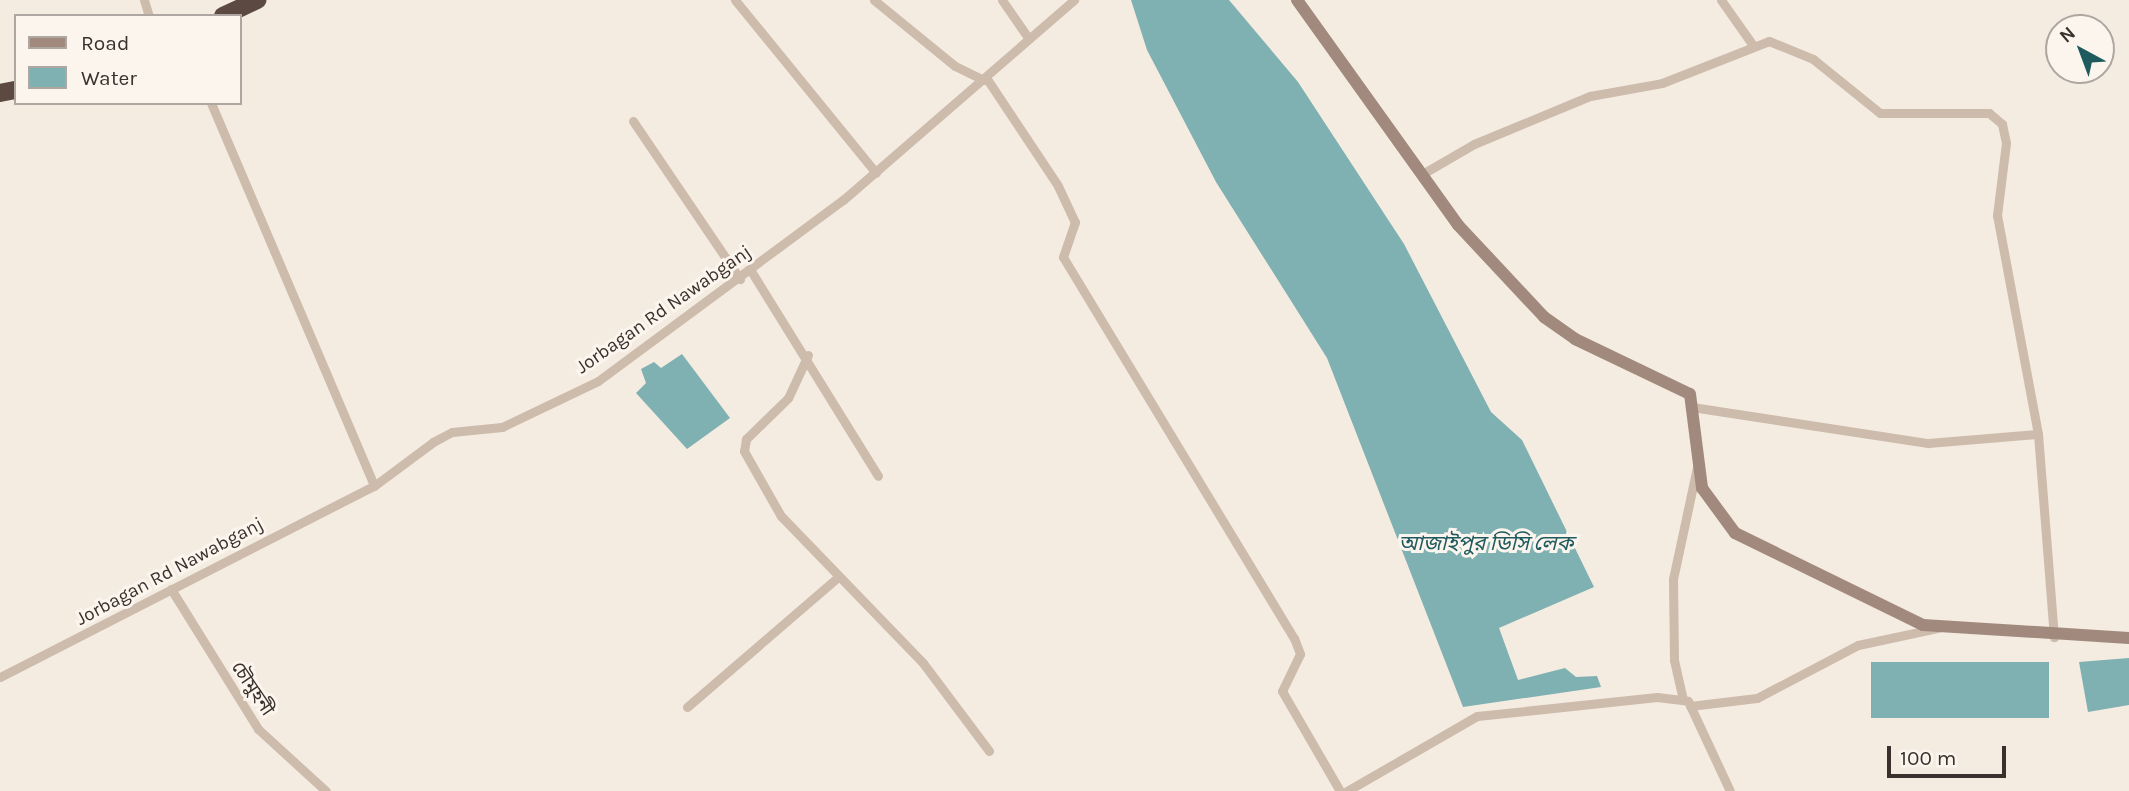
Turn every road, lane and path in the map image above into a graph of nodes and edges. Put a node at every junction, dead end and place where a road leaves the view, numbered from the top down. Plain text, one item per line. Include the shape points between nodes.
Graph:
1 (258, 0) edge
2 (735, 0) edge
3 (874, 0) edge
4 (1002, 0) edge
5 (1074, 0) edge
6 (1297, 0) edge
7 (1721, 0) edge
8 (227, 14) edge
9 (1029, 38) junction
10 (1752, 44) junction
11 (986, 79) junction
12 (212, 105) edge
13 (632, 121) dead end
14 (876, 173) junction
15 (1424, 173) junction
16 (751, 271) junction
17 (740, 279) junction
18 (808, 355) junction
19 (1692, 407) junction
20 (2038, 434) junction
21 (1699, 460) junction
22 (878, 476) dead end
23 (374, 486) junction
24 (836, 579) junction
25 (171, 589) junction
26 (1940, 627) junction
27 (2054, 637) junction
28 (2129, 638) edge
29 (0, 677) edge
30 (1687, 703) junction
31 (687, 707) dead end
32 (989, 751) dead end
33 (326, 791) edge
34 (1340, 791) edge
35 (1347, 791) edge
36 (1730, 791) edge

1 - 8 highway
2 - 14 street
3 - 11 street via 955,66
4 - 9 street
5 - 9 street, Jorbagan Rd Nawabganj
6 - 15 street
7 - 10 street
9 - 11 street, Jorbagan Rd Nawabganj
10 - 15 street via 1662,83 1591,96 1474,144
10 - 20 street via 1788,45 1859,91 1880,113 1989,113 2002,124 2007,158 1996,184 1997,215
11 - 14 street, Jorbagan Rd Nawabganj
11 - 34 street via 1075,222 1063,257 1294,638 1300,654 1282,691
12 - 23 street
13 - 17 street
14 - 16 street, Jorbagan Rd Nawabganj
15 - 19 street via 1458,225 1544,317 1575,339 1658,373 1690,394
16 - 17 street, Jorbagan Rd Nawabganj
16 - 18 street
17 - 23 street, Jorbagan Rd Nawabganj via 598,381 502,427 452,432
18 - 22 street
18 - 24 street via 788,398 746,439 744,451 781,516
19 - 20 street via 1928,443
19 - 21 street
20 - 27 street
21 - 26 street via 1702,488 1735,533 1841,588
21 - 30 street via 1676,543 1673,579 1674,660
23 - 25 street, Jorbagan Rd Nawabganj
24 - 31 street
24 - 32 street via 923,663
25 - 29 street, Jorbagan Rd Nawabganj
25 - 33 street, চৌমুহনী via 258,730
26 - 27 street
26 - 30 street via 1858,645 1758,698
27 - 28 street
30 - 35 street via 1616,699 1477,716
30 - 36 street

